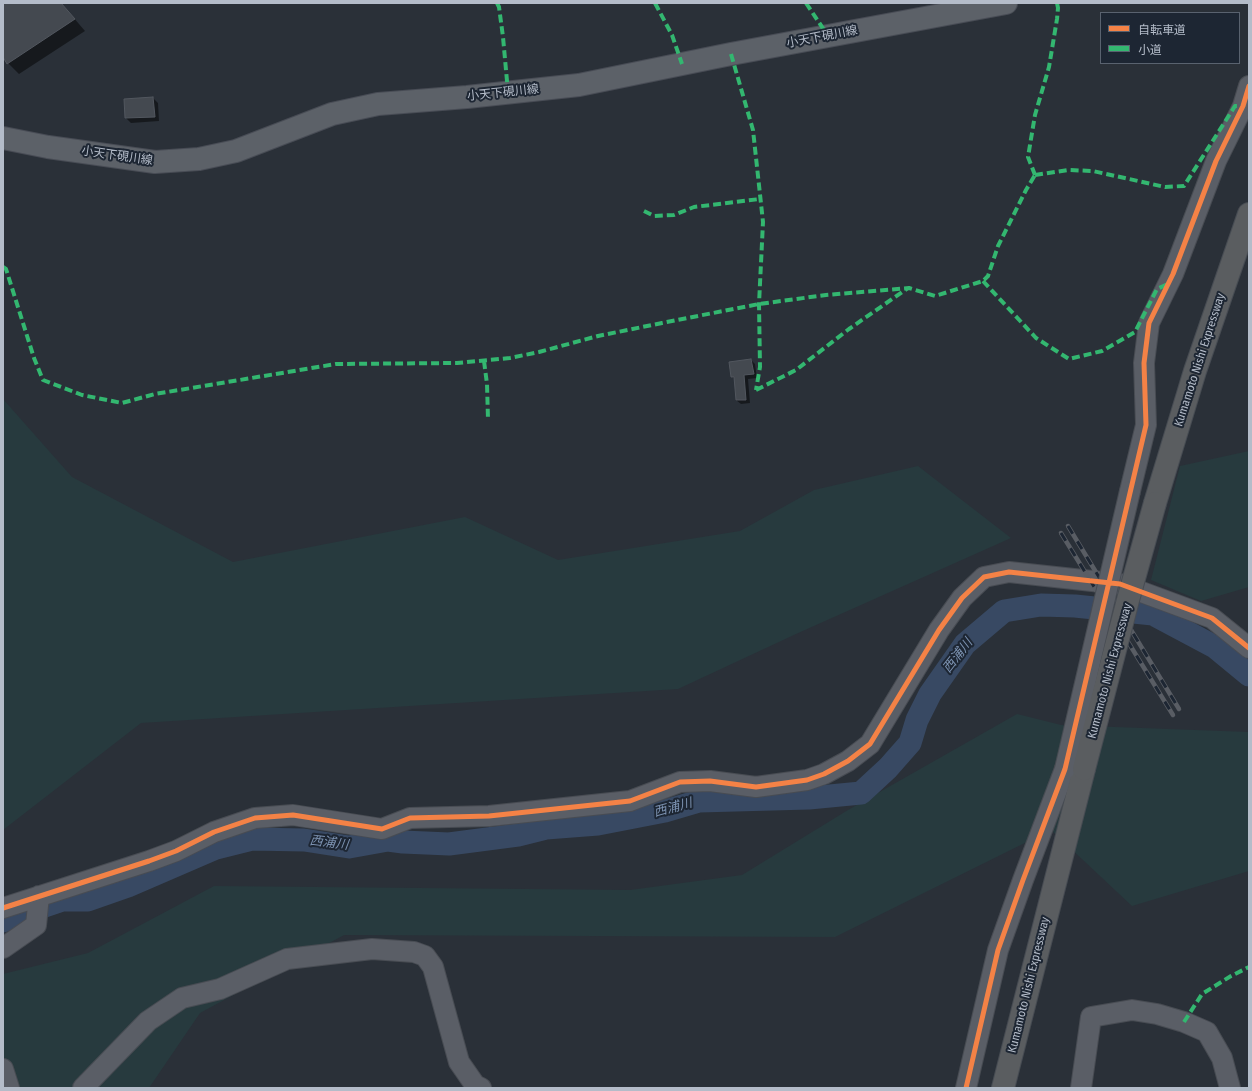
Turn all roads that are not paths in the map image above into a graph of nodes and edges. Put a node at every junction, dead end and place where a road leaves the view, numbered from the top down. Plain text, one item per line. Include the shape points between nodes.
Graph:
1 (1006, 3) edge
2 (1249, 86) edge
3 (1246, 108) edge
4 (3, 138) edge
5 (1249, 214) edge
6 (1249, 648) edge
7 (1075, 769) junction
8 (39, 896) junction
9 (3, 908) edge
10 (3, 948) edge
11 (3, 1069) edge
12 (9, 1088) edge
13 (83, 1088) edge
14 (481, 1088) edge
15 (966, 1088) edge
16 (1003, 1088) edge
17 (1081, 1088) edge
18 (1230, 1088) edge

1 - 4 main road, 小天下硯川線 via 580,85 378,104 332,114 236,151 200,158 155,162
2 - 3 street
3 - 7 street, bridge via 1216,161 1173,274 1149,323 1144,363 1146,425 1130,491
5 - 7 highway, Kumamoto Nishi Expressway, bridge via 1195,370 1128,600
6 - 8 street via 1212,618 1120,584 1009,572 984,577 962,598 939,630 870,744 848,761 824,774 802,781 756,787 710,780 680,782 630,801 489,816 410,818 382,829 293,815 255,818 214,832 149,861
7 - 15 street via 1023,880 998,950
7 - 16 highway, Kumamoto Nishi Expressway
8 - 9 street
8 - 10 street via 36,925
11 - 12 street
13 - 14 street via 148,1021 182,998 220,989 287,959 372,949 414,952 425,956 433,967 459,1062
17 - 18 street via 1091,1017 1132,1010 1157,1014 1208,1032 1222,1058

